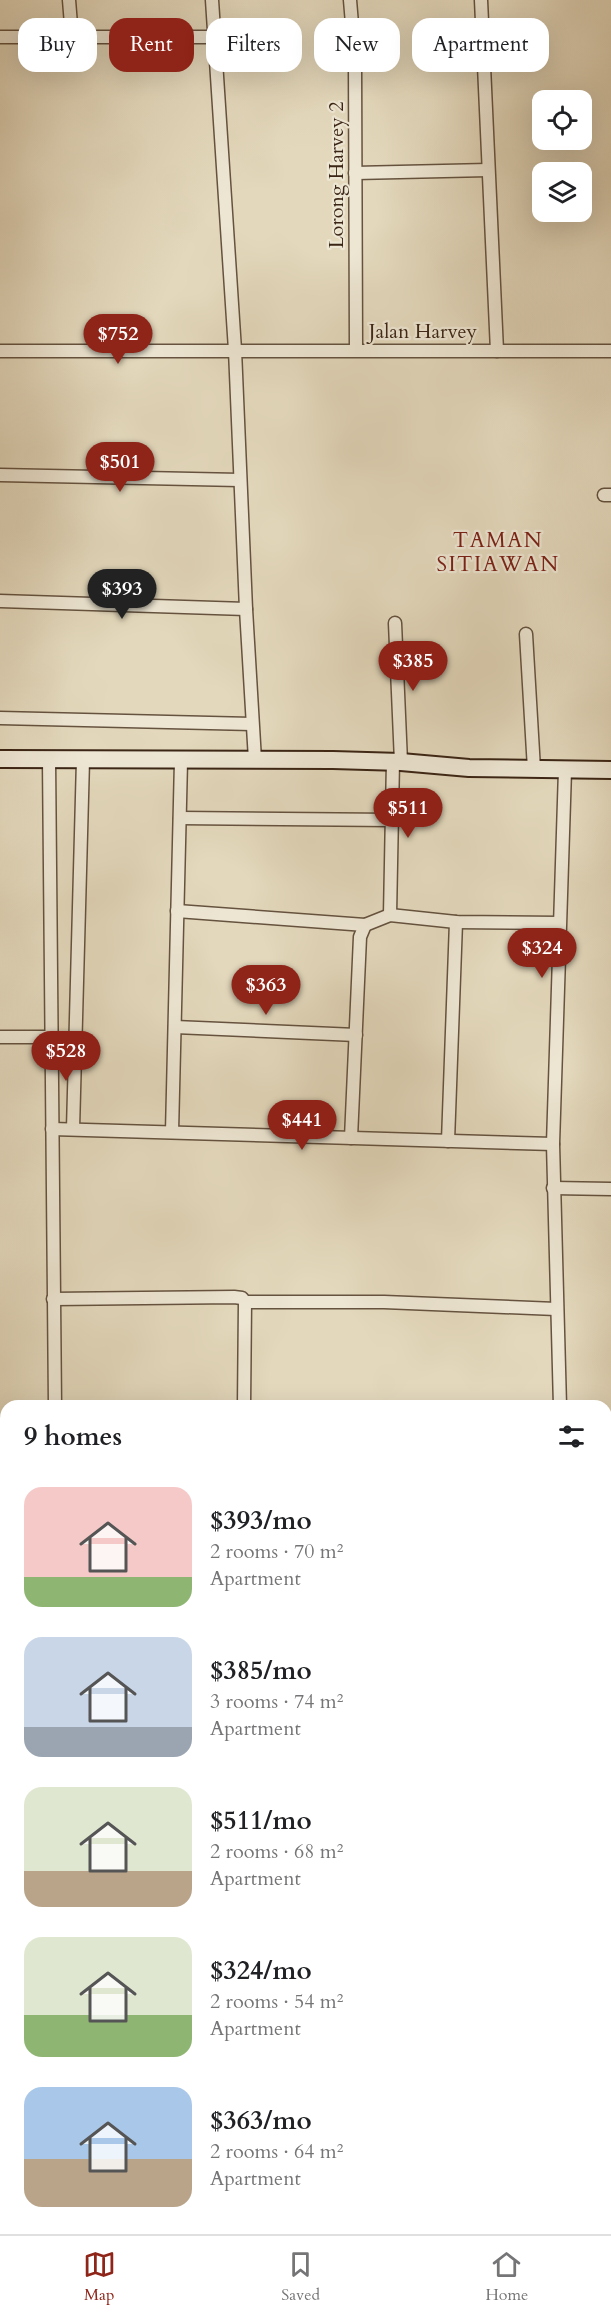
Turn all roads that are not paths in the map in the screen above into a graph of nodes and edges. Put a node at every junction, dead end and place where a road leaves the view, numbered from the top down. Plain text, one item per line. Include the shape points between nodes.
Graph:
1 (69, 0) edge
2 (212, 0) edge
3 (350, 0) edge
4 (480, 0) edge
5 (70, 18) edge
6 (213, 18) edge
7 (0, 37) edge
8 (18, 37) edge
9 (97, 37) edge
10 (206, 37) edge
11 (217, 72) edge
12 (489, 170) junction
13 (355, 174) junction
14 (235, 350) junction
15 (356, 350) junction
16 (0, 351) edge
17 (497, 351) junction
18 (611, 351) edge
19 (0, 475) edge
20 (240, 480) junction
21 (0, 601) edge
22 (246, 609) junction
23 (394, 623) dead end
24 (526, 634) dead end
25 (0, 718) edge
26 (252, 724) junction
27 (0, 759) edge
28 (49, 760) junction
29 (83, 760) junction
30 (255, 760) junction
31 (181, 761) junction
32 (397, 762) junction
33 (534, 769) junction
34 (565, 770) junction
35 (611, 770) edge
36 (180, 818) junction
37 (393, 820) junction
38 (177, 912) junction
39 (390, 915) junction
40 (456, 922) junction
41 (559, 923) junction
42 (365, 925) junction
43 (175, 1027) junction
44 (356, 1035) junction
45 (51, 1036) junction
46 (0, 1037) edge
47 (52, 1129) junction
48 (73, 1129) junction
49 (172, 1132) junction
50 (351, 1138) junction
51 (448, 1141) junction
52 (553, 1144) junction
53 (553, 1188) junction
54 (611, 1189) edge
55 (54, 1299) junction
56 (245, 1302) junction
57 (556, 1309) junction
58 (55, 1400) edge
59 (244, 1400) edge
60 (560, 1400) edge

1 - 5 street
2 - 6 street
3 - 13 street, Lorong Harvey 2 via 355,60
4 - 12 street
7 - 8 street
9 - 10 street
11 - 14 street
12 - 13 street
12 - 17 street
13 - 15 street, Lorong Harvey 2
14 - 15 street, Jalan Harvey
14 - 16 street, Jalan Harvey
14 - 20 street
15 - 17 street, Jalan Harvey
17 - 18 street, Jalan Harvey
19 - 20 street
20 - 22 street
21 - 22 street
22 - 26 street
23 - 32 street
24 - 33 street
25 - 26 street
26 - 30 street
27 - 28 street
28 - 29 street
28 - 45 street
29 - 31 street
29 - 48 street
30 - 31 street
30 - 32 street
31 - 36 street
32 - 33 street
32 - 37 street
33 - 34 street
34 - 35 street
34 - 41 street
36 - 37 street
36 - 38 street
37 - 39 street
38 - 42 street
38 - 43 street
39 - 40 street
39 - 42 street
40 - 41 street
40 - 51 street
41 - 52 street
42 - 44 street via 360,937
43 - 44 street
43 - 49 street
44 - 50 street
45 - 46 street
45 - 47 street
47 - 48 street
47 - 55 street
48 - 49 street
49 - 50 street
50 - 51 street
51 - 52 street
52 - 53 street
53 - 54 street
53 - 57 street
55 - 56 street via 234,1297
55 - 58 street
56 - 57 street via 384,1302
56 - 59 street
57 - 60 street

